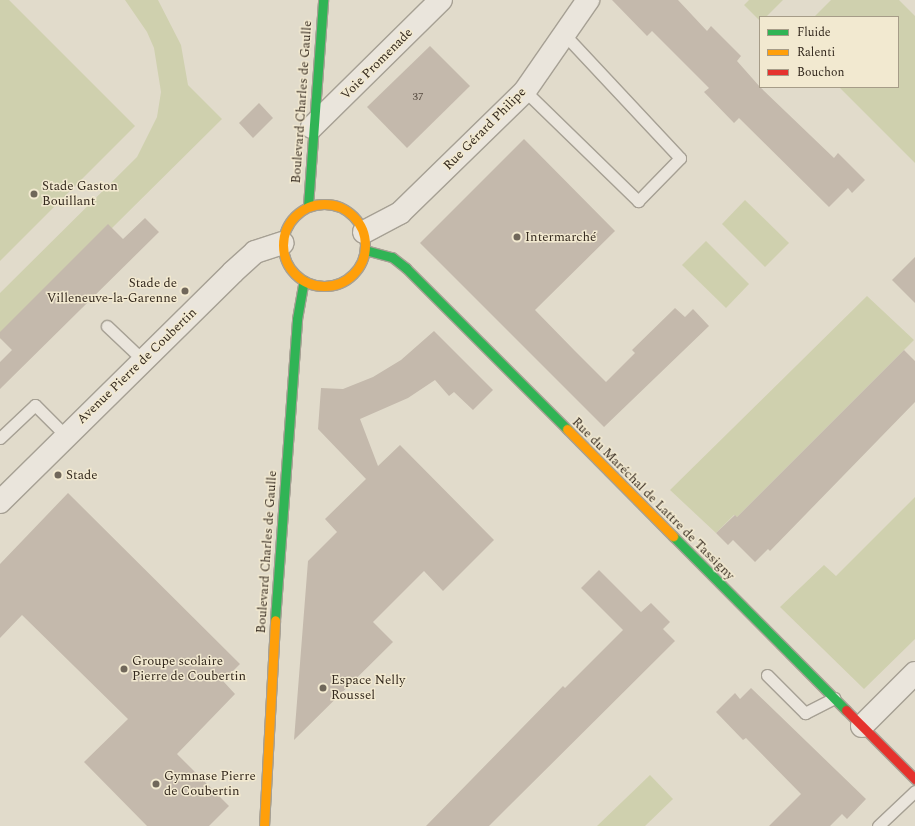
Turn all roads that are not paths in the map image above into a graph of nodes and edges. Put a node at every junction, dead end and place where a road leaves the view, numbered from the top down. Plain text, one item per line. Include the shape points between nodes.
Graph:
1 (323, 0) edge
2 (441, 0) edge
3 (587, 2) edge
4 (564, 34) junction
5 (525, 91) junction
6 (312, 127) junction
7 (308, 206) junction
8 (364, 241) junction
9 (283, 243) junction
10 (304, 281) junction
11 (107, 326) dead end
12 (143, 360) junction
13 (65, 435) junction
14 (0, 438) edge
15 (0, 502) edge
16 (915, 674) edge
17 (767, 675) dead end
18 (834, 698) junction
19 (862, 726) junction
20 (915, 779) edge
21 (915, 791) edge
22 (264, 826) edge
23 (878, 826) edge

1 - 6 main road, Boulevard Charles de Gaulle
2 - 6 street, Voie Promenade
3 - 4 street, Rue Gérard Philipe
4 - 5 street, Rue Gérard Philipe
4 - 5 lane via 680,158 638,201
5 - 8 street, Rue Gérard Philipe via 400,213
6 - 7 main road, Boulevard Charles de Gaulle
7 - 8 main road via 322,203 342,207 357,219
7 - 9 main road via 288,224
8 - 10 main road via 356,271 338,284 315,285
8 - 18 main road, Rue du Maréchal de Lattre de Tassigny via 406,268
9 - 10 main road via 288,265
9 - 12 street, Avenue Pierre de Coubertin via 255,252
10 - 22 main road, Boulevard Charles de Gaulle via 296,327
11 - 12 lane
12 - 13 street, Avenue Pierre de Coubertin
13 - 14 lane via 35,405
13 - 15 street, Avenue Pierre de Coubertin
16 - 19 street
17 - 18 lane via 805,713
18 - 19 main road, Rue du Maréchal de Lattre de Tassigny
19 - 20 main road, Rue du Maréchal de Lattre de Tassigny
21 - 23 lane

